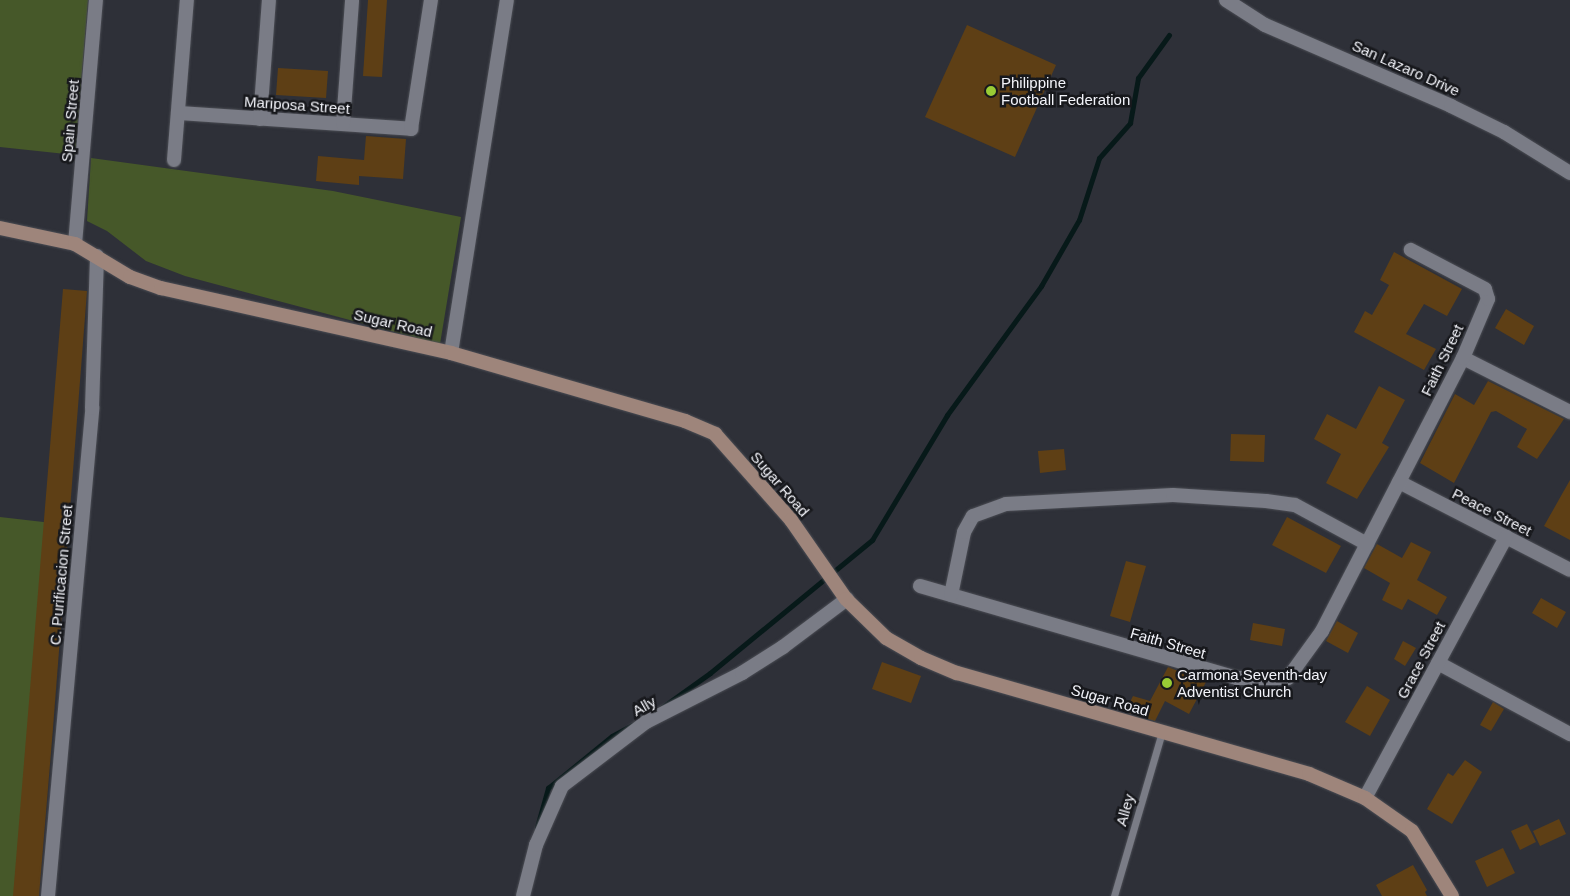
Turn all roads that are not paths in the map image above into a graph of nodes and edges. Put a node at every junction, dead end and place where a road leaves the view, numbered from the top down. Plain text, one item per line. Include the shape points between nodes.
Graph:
1 (96, 0) edge
2 (187, 0) edge
3 (269, 0) edge
4 (352, 0) edge
5 (432, 0) edge
6 (507, 0) edge
7 (1226, 0) edge
8 (179, 113) junction
9 (260, 119) junction
10 (342, 124) junction
11 (174, 160) dead end
12 (1570, 173) edge
13 (0, 228) edge
14 (75, 244) junction
15 (1411, 250) dead end
16 (97, 256) junction
17 (451, 353) junction
18 (1463, 358) junction
19 (1570, 412) edge
20 (1399, 482) junction
21 (1506, 537) junction
22 (1367, 544) junction
23 (1570, 570) edge
24 (920, 586) dead end
25 (951, 595) junction
26 (846, 599) junction
27 (1438, 663) junction
28 (1162, 732) junction
29 (1570, 734) edge
30 (1365, 798) junction
31 (48, 896) edge
32 (523, 896) edge
33 (1114, 896) edge
34 (1452, 896) edge

1 - 14 street, Spain Street
2 - 8 street
3 - 9 street
4 - 10 street
5 - 10 street, Mariposa Street via 412,129
6 - 17 street
7 - 12 street, San Lazaro Drive via 1265,25 1495,128
8 - 9 street, Mariposa Street
8 - 11 street
9 - 10 street, Mariposa Street
13 - 14 main road, Sugar Road
14 - 16 main road, Sugar Road
15 - 18 street, Faith Street via 1486,289 1488,299
16 - 17 main road, Sugar Road via 130,277 161,288
16 - 31 street, C. Purificacion Street via 92,408
17 - 26 main road, Sugar Road via 685,421 715,434 811,547
18 - 19 street
18 - 20 street, Faith Street
20 - 21 street, Peace Street
20 - 22 street, Faith Street
21 - 23 street, Peace Street
21 - 27 street, Grace Street
22 - 25 street via 1295,505 1266,501 1173,495 1006,504 973,516 964,532
22 - 25 street, Faith Street via 1322,631 1288,678 1237,678
24 - 25 street, Faith Street
26 - 28 main road, Sugar Road via 886,638 921,658 957,672
26 - 32 street, Ally via 783,647 646,722 562,786 536,845
27 - 29 street
27 - 30 street, Grace Street
28 - 30 main road, Sugar Road via 1309,774
28 - 33 lane, Alley
30 - 34 main road, Sugar Road via 1412,831

